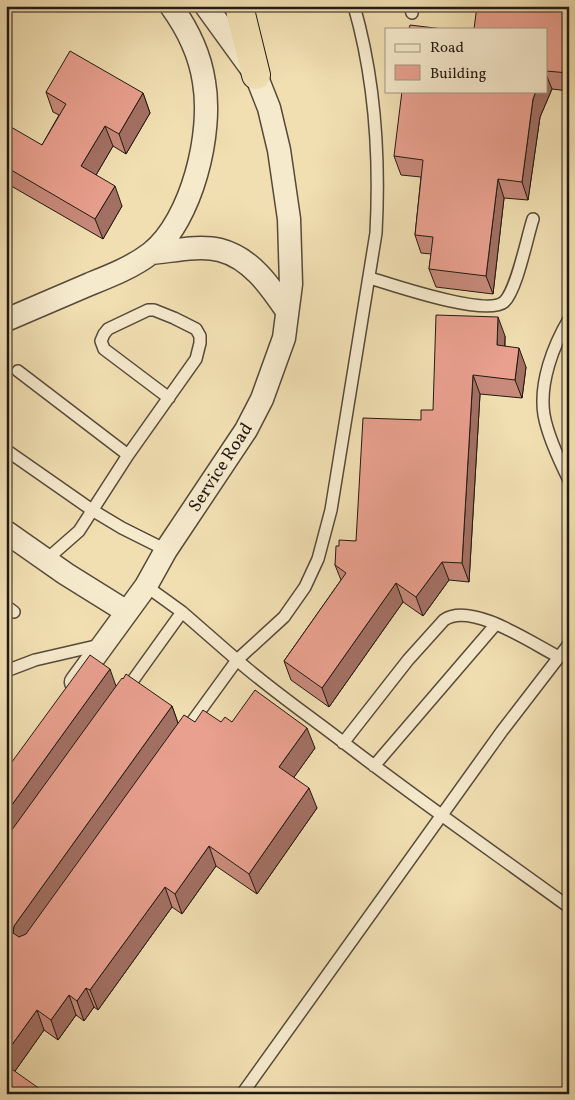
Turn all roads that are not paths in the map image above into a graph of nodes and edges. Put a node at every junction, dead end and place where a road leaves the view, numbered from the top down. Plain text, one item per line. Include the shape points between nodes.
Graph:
1 (171, 6) edge
2 (206, 6) edge
3 (239, 6) edge
4 (354, 6) edge
5 (256, 75) junction
6 (533, 219) dead end
7 (151, 253) junction
8 (370, 278) junction
9 (288, 311) junction
10 (569, 319) edge
11 (6, 320) edge
12 (18, 371) dead end
13 (169, 398) junction
14 (6, 450) edge
15 (128, 455) junction
16 (569, 480) edge
17 (92, 510) junction
18 (6, 532) edge
19 (166, 550) junction
20 (46, 560) junction
21 (146, 586) junction
22 (127, 612) junction
23 (182, 612) junction
24 (496, 624) junction
25 (104, 644) junction
26 (569, 644) edge
27 (559, 657) junction
28 (238, 660) junction
29 (6, 671) edge
30 (64, 700) edge
31 (118, 700) edge
32 (179, 740) edge
33 (343, 743) junction
34 (374, 766) junction
35 (442, 815) junction
36 (569, 906) edge
37 (242, 1094) edge

1 - 7 street via 200,65 207,118 199,165 186,204 170,231
2 - 5 street, Service Road
3 - 5 highway
4 - 8 lane via 369,75 375,132 377,209
5 - 9 street, Service Road via 280,150 289,219 291,284
6 - 8 lane via 511,290 503,302 495,306 425,295
7 - 9 street via 208,249 230,254 262,278
7 - 11 street via 129,267
8 - 28 lane via 331,510 318,560 305,587 284,617
9 - 19 street, Service Road via 284,338 262,399 241,438
10 - 16 lane via 547,374 543,401 550,435
12 - 15 lane
13 - 13 lane via 196,359 200,343 197,331 154,310 108,329 101,341 104,349
13 - 15 lane
14 - 17 lane
15 - 17 lane
17 - 19 lane
17 - 20 lane via 79,531
18 - 20 street
19 - 21 street, Service Road
20 - 22 street
21 - 22 street, Service Road
21 - 23 lane
22 - 25 street, Service Road
23 - 28 lane
23 - 31 lane
24 - 27 lane
24 - 33 lane via 467,615 454,615 444,620
24 - 34 lane
25 - 29 lane via 35,660
25 - 30 street, Service Road
26 - 27 lane
27 - 35 lane
28 - 32 lane
28 - 33 lane via 268,687
33 - 34 lane
34 - 35 lane
35 - 36 lane
35 - 37 lane

